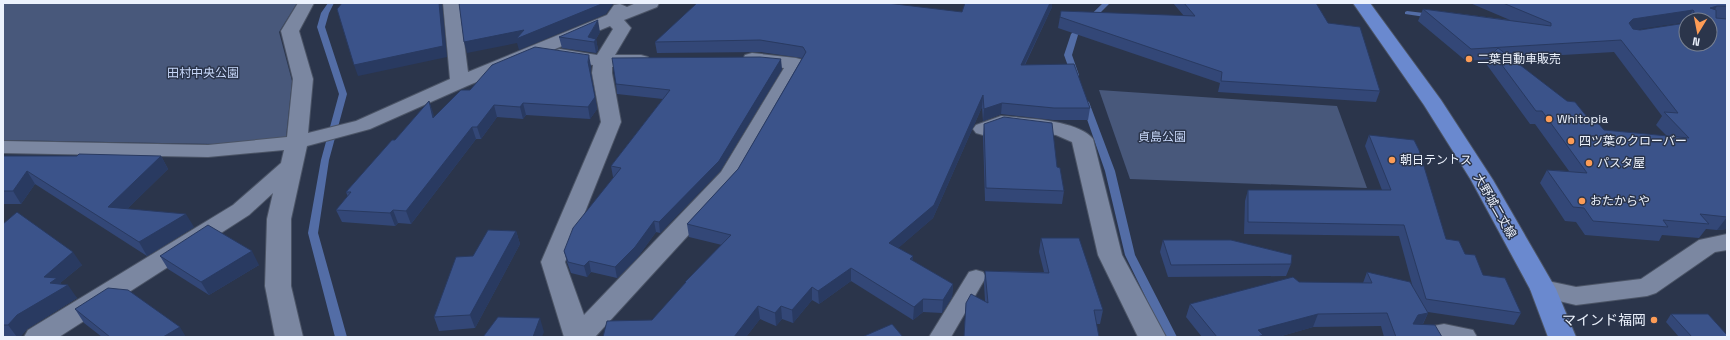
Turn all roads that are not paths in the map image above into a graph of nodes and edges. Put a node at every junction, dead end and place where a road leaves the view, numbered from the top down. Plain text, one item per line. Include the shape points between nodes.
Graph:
1 (306, 3) edge
2 (451, 3) edge
3 (651, 3) edge
4 (1365, 3) edge
5 (619, 11) edge
6 (535, 51) junction
7 (729, 59) edge
8 (658, 60) edge
9 (603, 61) junction
10 (460, 82) junction
11 (983, 129) edge
12 (297, 142) junction
13 (3, 147) edge
14 (291, 165) junction
15 (1727, 242) edge
16 (976, 276) dead end
17 (1543, 289) junction
18 (38, 337) edge
19 (289, 337) edge
20 (578, 337) edge
21 (940, 337) edge
22 (1152, 337) edge
23 (1422, 337) edge
24 (1463, 337) edge
25 (1562, 337) edge

1 - 12 street via 290,31 303,80
2 - 10 street
3 - 5 street
4 - 17 main road, 大野城二丈線 via 1482,180
5 - 6 street
5 - 9 street via 622,28
6 - 9 street
6 - 10 street
7 - 20 street via 761,59 796,64 730,176
8 - 9 street
9 - 20 street via 602,73 610,122 553,262
10 - 12 street via 363,126
11 - 22 street via 1001,122 1061,129 1082,139 1110,255
12 - 13 street via 208,151
12 - 14 street
14 - 18 street via 240,210
14 - 19 street via 279,219 278,286
15 - 17 street via 1708,246 1647,287 1576,296
16 - 21 lane
17 - 25 main road, 大野城二丈線
23 - 24 street via 1444,334

